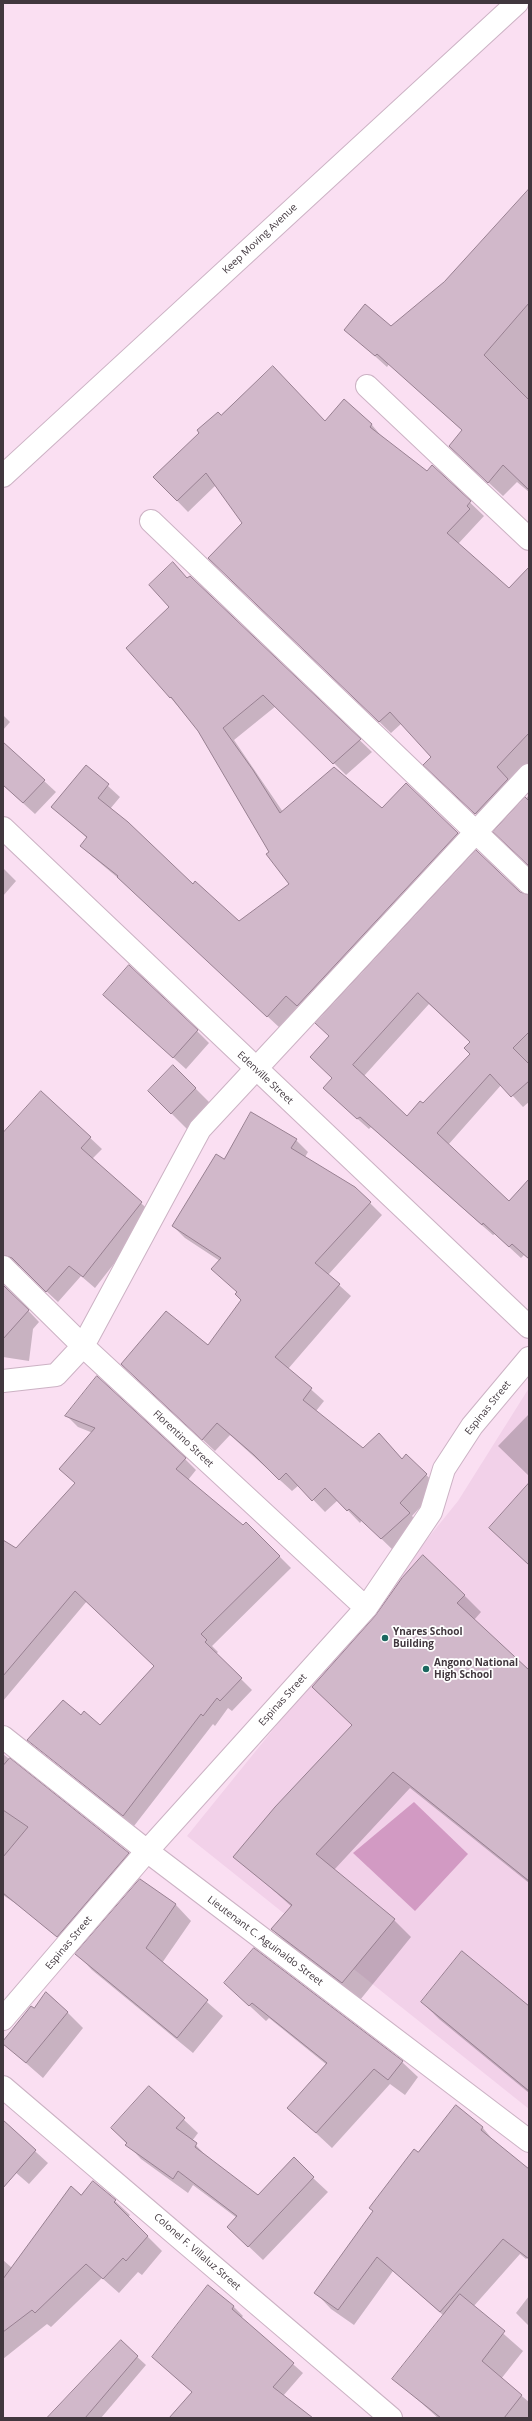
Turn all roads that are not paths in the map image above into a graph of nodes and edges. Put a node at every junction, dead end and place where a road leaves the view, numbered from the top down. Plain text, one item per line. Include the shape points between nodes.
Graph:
1 (516, 3) edge
2 (367, 386) dead end
3 (3, 476) edge
4 (151, 521) dead end
5 (529, 539) edge
6 (529, 775) edge
7 (3, 828) edge
8 (476, 832) junction
9 (529, 883) edge
10 (254, 1068) junction
11 (3, 1268) edge
12 (529, 1327) edge
13 (83, 1346) junction
14 (529, 1358) edge
15 (3, 1381) edge
16 (366, 1608) junction
17 (3, 1737) edge
18 (147, 1851) junction
19 (3, 2019) edge
20 (3, 2087) edge
21 (529, 2142) edge
22 (391, 2418) edge

1 - 3 street, Keep Moving Avenue
2 - 5 street
4 - 8 street
6 - 8 street
7 - 10 street, Edenville Street
8 - 9 street
8 - 10 street
10 - 12 street, Edenville Street
10 - 13 street via 200,1129
11 - 13 street, Florentino Street
13 - 15 street via 56,1375
13 - 16 street, Florentino Street
14 - 16 street, Espinas Street via 472,1426 444,1469 431,1512
16 - 18 street, Espinas Street
17 - 18 street, Lieutenant C. Aguinaldo Street
18 - 19 street, Espinas Street
18 - 21 street, Lieutenant C. Aguinaldo Street
20 - 22 street, Colonel F. Villaluz Street

